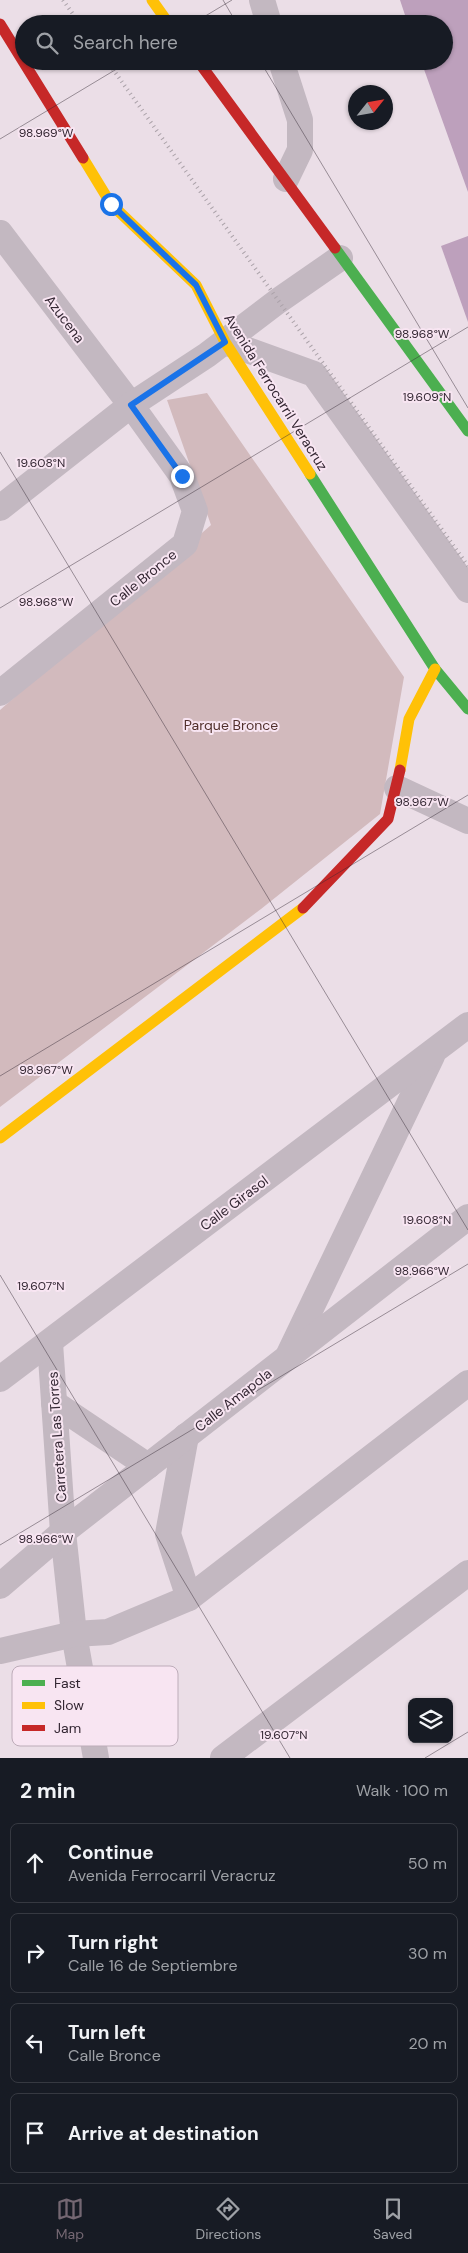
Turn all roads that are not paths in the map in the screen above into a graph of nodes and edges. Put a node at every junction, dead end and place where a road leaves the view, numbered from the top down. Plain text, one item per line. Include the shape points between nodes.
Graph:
1 (152, 0) edge
2 (262, 0) edge
3 (163, 15) edge
4 (266, 15) edge
5 (0, 24) edge
6 (15, 48) edge
7 (28, 70) edge
8 (205, 70) edge
9 (284, 70) edge
10 (286, 179) junction
11 (0, 233) edge
12 (340, 258) junction
13 (225, 342) junction
14 (131, 405) junction
15 (468, 432) edge
16 (2, 503) edge
17 (468, 590) edge
18 (435, 669) junction
19 (0, 693) edge
20 (468, 709) edge
21 (398, 788) junction
22 (468, 821) edge
23 (468, 1025) edge
24 (435, 1050) junction
25 (0, 1138) edge
26 (468, 1217) edge
27 (50, 1343) junction
28 (286, 1358) junction
29 (0, 1379) edge
30 (468, 1384) edge
31 (54, 1403) junction
32 (186, 1436) junction
33 (148, 1466) junction
34 (63, 1532) junction
35 (468, 1573) edge
36 (0, 1586) edge
37 (188, 1598) junction
38 (74, 1634) junction
39 (0, 1651) edge
40 (80, 1666) edge
41 (223, 1758) edge

1 - 3 street
2 - 4 street
5 - 6 street, Avenida Ferrocarril Veracruz
7 - 13 street, Avenida Ferrocarril Veracruz via 111,204 196,285
8 - 10 street
9 - 10 street via 300,120 300,150
10 - 12 street
11 - 14 street, Azucena
12 - 13 street
12 - 15 street
13 - 14 street
13 - 17 street via 314,374
13 - 18 street, Avenida Ferrocarril Veracruz
14 - 16 street
14 - 19 street, Calle Bronce via 182,476 195,511 185,544
18 - 20 street, Avenida Ferrocarril Veracruz
18 - 21 street via 409,719
21 - 22 street
21 - 25 street via 388,819 301,910
23 - 24 street, Calle Girasol
24 - 27 street, Calle Girasol
24 - 28 street
26 - 28 street, Calle Amapola
27 - 29 street, Calle Girasol
27 - 31 street, Carretera Las Torres
28 - 32 street, Calle Amapola
30 - 37 street
31 - 33 street
31 - 34 street, Carretera Las Torres
32 - 33 street, Calle Amapola
32 - 37 street via 168,1534
33 - 34 street, Calle Amapola
34 - 36 street, Calle Amapola
34 - 38 street, Carretera Las Torres
35 - 41 street
37 - 38 street via 108,1632
38 - 39 street
38 - 40 street, Carretera Las Torres

